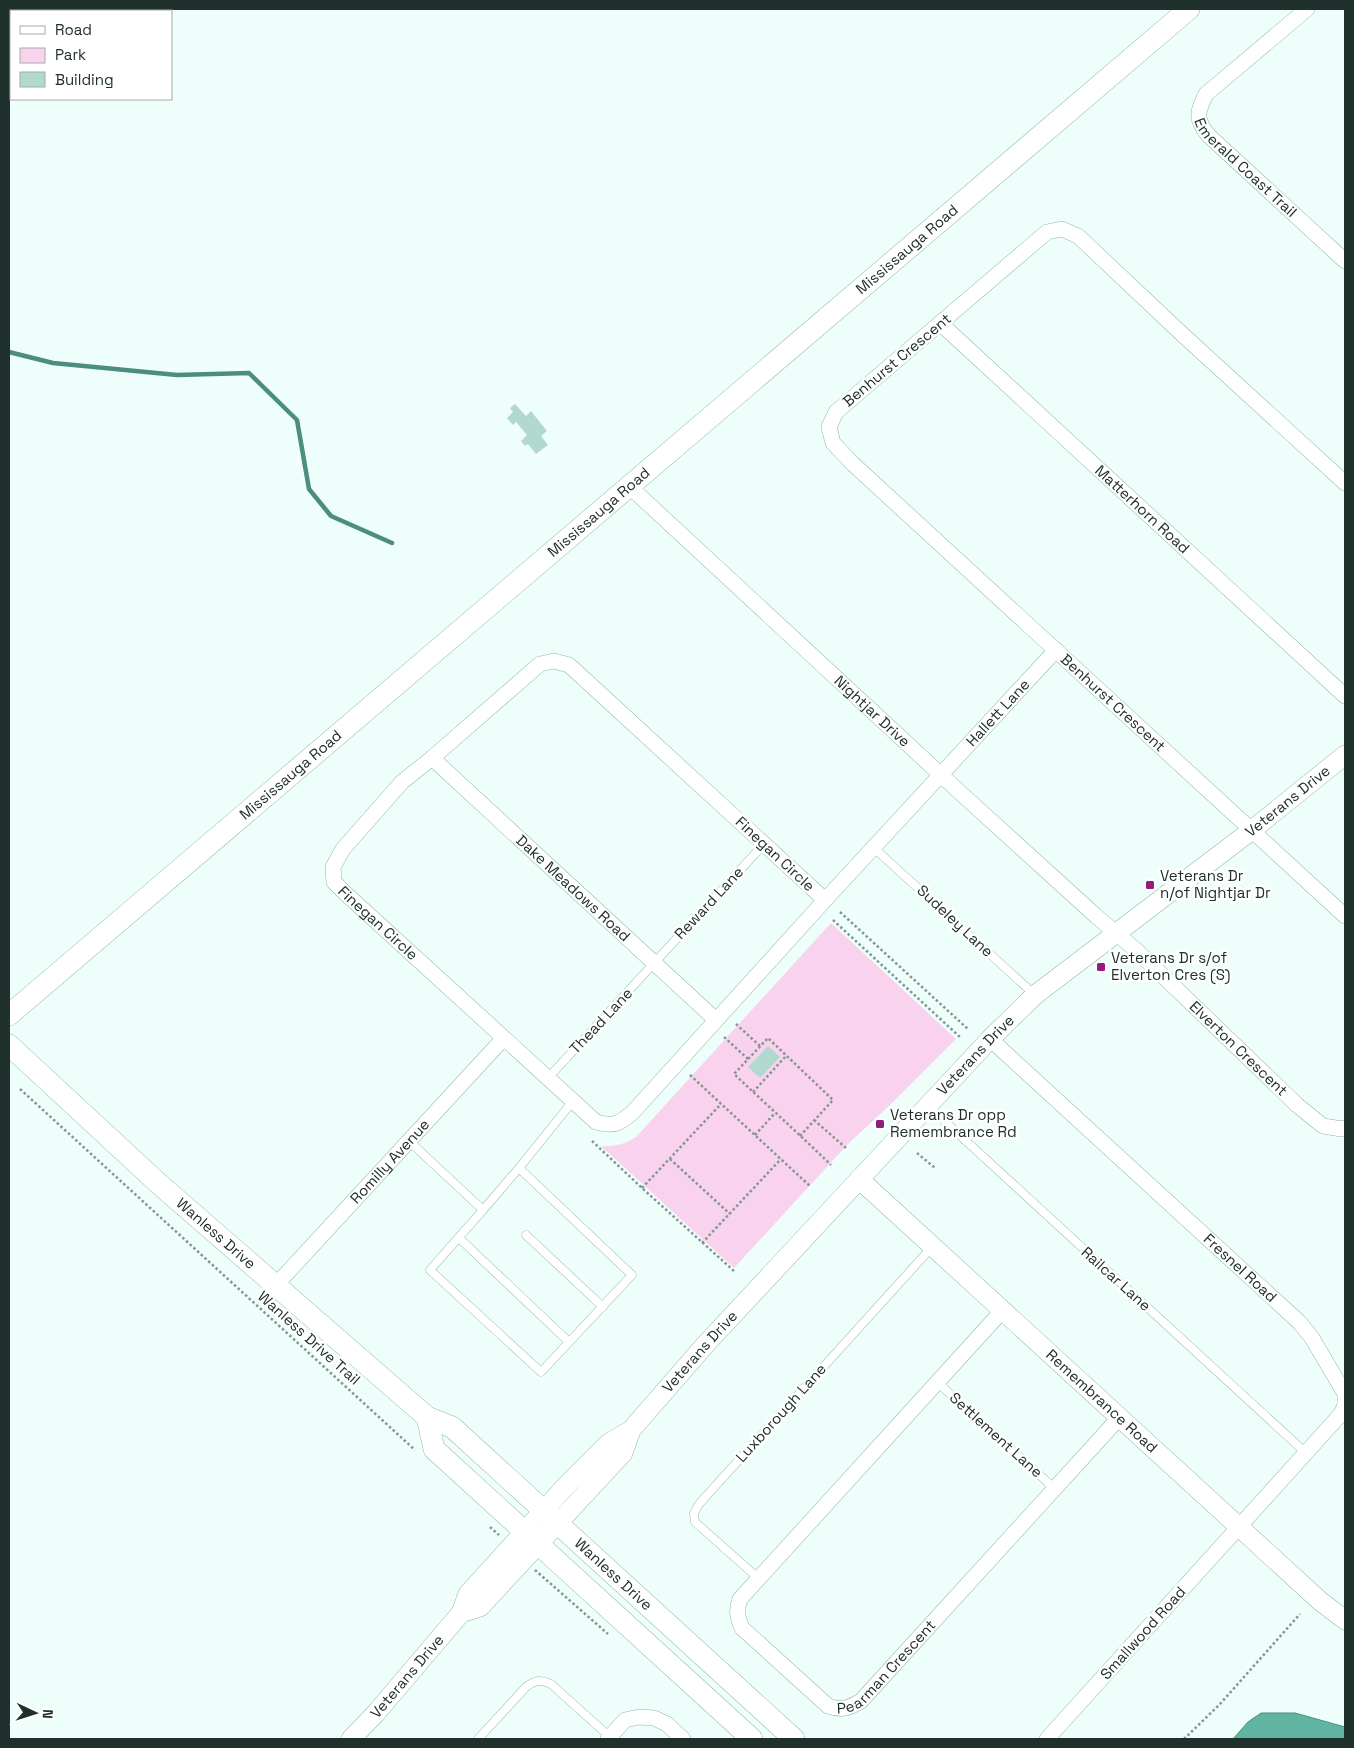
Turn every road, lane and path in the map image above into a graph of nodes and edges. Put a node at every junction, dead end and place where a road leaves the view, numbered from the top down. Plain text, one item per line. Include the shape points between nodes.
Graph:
1 (1189, 9) edge
2 (1307, 9) edge
3 (1345, 260) edge
4 (940, 323) junction
5 (1345, 483) edge
6 (630, 486) junction
7 (1056, 650) junction
8 (1345, 696) edge
9 (1345, 755) edge
10 (432, 758) junction
11 (941, 775) junction
12 (1252, 830) junction
13 (764, 844) junction
14 (874, 848) junction
15 (825, 900) junction
16 (840, 912) dead end
17 (1345, 916) edge
18 (833, 920) dead end
19 (1116, 933) junction
20 (655, 963) junction
21 (1035, 995) junction
22 (9, 1015) edge
23 (716, 1020) junction
24 (736, 1024) dead end
25 (969, 1030) dead end
26 (724, 1037) dead end
27 (503, 1038) junction
28 (961, 1038) dead end
29 (990, 1039) junction
30 (9, 1045) edge
31 (760, 1046) junction
32 (786, 1056) junction
33 (748, 1059) junction
34 (690, 1075) dead end
35 (548, 1078) junction
36 (20, 1089) dead end
37 (753, 1092) junction
38 (573, 1101) junction
39 (721, 1104) junction
40 (926, 1105) junction
41 (775, 1113) junction
42 (814, 1120) junction
43 (1345, 1128) edge
44 (755, 1136) junction
45 (800, 1136) junction
46 (409, 1141) junction
47 (592, 1141) dead end
48 (846, 1148) dead end
49 (917, 1153) dead end
50 (670, 1159) junction
51 (781, 1159) junction
52 (831, 1165) dead end
53 (520, 1168) junction
54 (935, 1168) dead end
55 (860, 1179) junction
56 (811, 1187) dead end
57 (642, 1188) junction
58 (483, 1210) junction
59 (730, 1214) junction
60 (526, 1235) dead end
61 (459, 1238) junction
62 (702, 1243) junction
63 (934, 1246) junction
64 (734, 1272) dead end
65 (276, 1285) junction
66 (602, 1307) junction
67 (1003, 1310) junction
68 (569, 1342) junction
69 (938, 1382) junction
70 (427, 1417) junction
71 (1120, 1417) junction
72 (1306, 1453) junction
73 (422, 1456) dead end
74 (1054, 1488) junction
75 (550, 1517) junction
76 (1239, 1526) junction
77 (532, 1537) junction
78 (758, 1578) junction
79 (1300, 1614) dead end
80 (1345, 1620) edge
81 (609, 1738) edge
82 (351, 1739) edge
83 (478, 1739) edge
84 (683, 1739) edge
85 (752, 1739) edge
86 (794, 1739) edge
87 (1047, 1739) edge
88 (1184, 1739) edge

1 - 6 main road, Mississauga Road
2 - 3 street, Emerald Coast Trail via 1206,94 1198,110 1199,123
4 - 5 street, Benhurst Crescent via 1047,232 1062,229 1078,236
4 - 7 street, Benhurst Crescent via 836,412 829,427 833,443
4 - 8 street, Matterhorn Road
6 - 11 street, Nightjar Drive
6 - 22 main road, Mississauga Road
7 - 11 street, Hallett Lane
7 - 12 street, Benhurst Crescent
9 - 12 street, Veterans Drive
10 - 13 street, Finegan Circle via 540,664 554,661 568,665
10 - 20 street, Dake Meadows Road
10 - 27 street, Finegan Circle via 402,782 343,849 333,867 334,882
11 - 14 street, Finegan Circle
11 - 19 street, Nightjar Drive
12 - 17 street
12 - 19 street, Veterans Drive
13 - 15 street, Finegan Circle
13 - 20 lane, Reward Lane
14 - 15 street, Finegan Circle
14 - 21 lane, Sudeley Lane
15 - 23 street, Finegan Circle
16 - 25 path
18 - 28 path
19 - 21 street, Veterans Drive
19 - 43 street, Elverton Crescent via 1297,1105 1323,1126
20 - 23 street, Dake Meadows Road
20 - 35 lane, Thead Lane
21 - 29 street, Veterans Drive
23 - 38 street, Finegan Circle via 622,1122 610,1126 596,1122
24 - 31 path
26 - 33 path
27 - 35 street, Finegan Circle
27 - 46 street, Romilly Avenue
29 - 40 street, Veterans Drive
29 - 72 street, Fresnel Road via 1284,1308 1312,1338 1345,1394 1345,1405 1341,1414
30 - 65 main road, Wanless Drive via 151,1177
31 - 32 path via 768,1038
31 - 33 path
32 - 37 path
32 - 42 path via 833,1100
33 - 37 path via 734,1074
34 - 39 path
35 - 38 street, Finegan Circle
36 - 73 path, Wanless Drive Trail
37 - 41 path
38 - 53 lane
39 - 44 path
39 - 50 path
40 - 55 street, Veterans Drive
40 - 72 lane, Railcar Lane
41 - 44 path
41 - 45 path
42 - 45 path
42 - 48 path
44 - 51 path
45 - 52 path
46 - 58 lane
46 - 65 street, Romilly Avenue
47 - 57 path
49 - 54 path
50 - 57 path
50 - 59 path
51 - 56 path
51 - 59 path
53 - 58 lane
53 - 66 lane via 632,1276
55 - 63 street, Remembrance Road
55 - 75 street, Veterans Drive via 705,1345 631,1430 623,1453
57 - 62 path
58 - 61 lane
59 - 62 path
60 - 66 lane
61 - 68 lane
61 - 68 lane via 430,1270 541,1372
62 - 64 path
63 - 67 street, Remembrance Road
63 - 78 lane, Luxborough Lane via 694,1512 695,1522
65 - 70 main road, Wanless Drive
66 - 68 lane
67 - 69 street, Pearman Crescent
67 - 71 street, Remembrance Road
69 - 74 lane, Settlement Lane
69 - 78 street, Pearman Crescent
70 - 75 main road, Wanless Drive via 452,1427
70 - 77 main road, Wanless Drive via 434,1449
71 - 74 street, Pearman Crescent
71 - 76 street, Remembrance Road
72 - 76 street, Fresnel Road
74 - 78 street, Pearman Crescent via 861,1701 849,1708 828,1706 742,1628 736,1609 740,1599
75 - 77 street, Veterans Drive
75 - 86 main road, Wanless Drive
76 - 80 street, Remembrance Road
76 - 87 street, Smallwood Road
77 - 82 street, Veterans Drive via 468,1594 461,1612
77 - 85 main road, Wanless Drive
79 - 88 path via 1220,1704
81 - 83 lane via 551,1684 535,1680
81 - 84 street via 625,1720 639,1717 654,1718 667,1724

